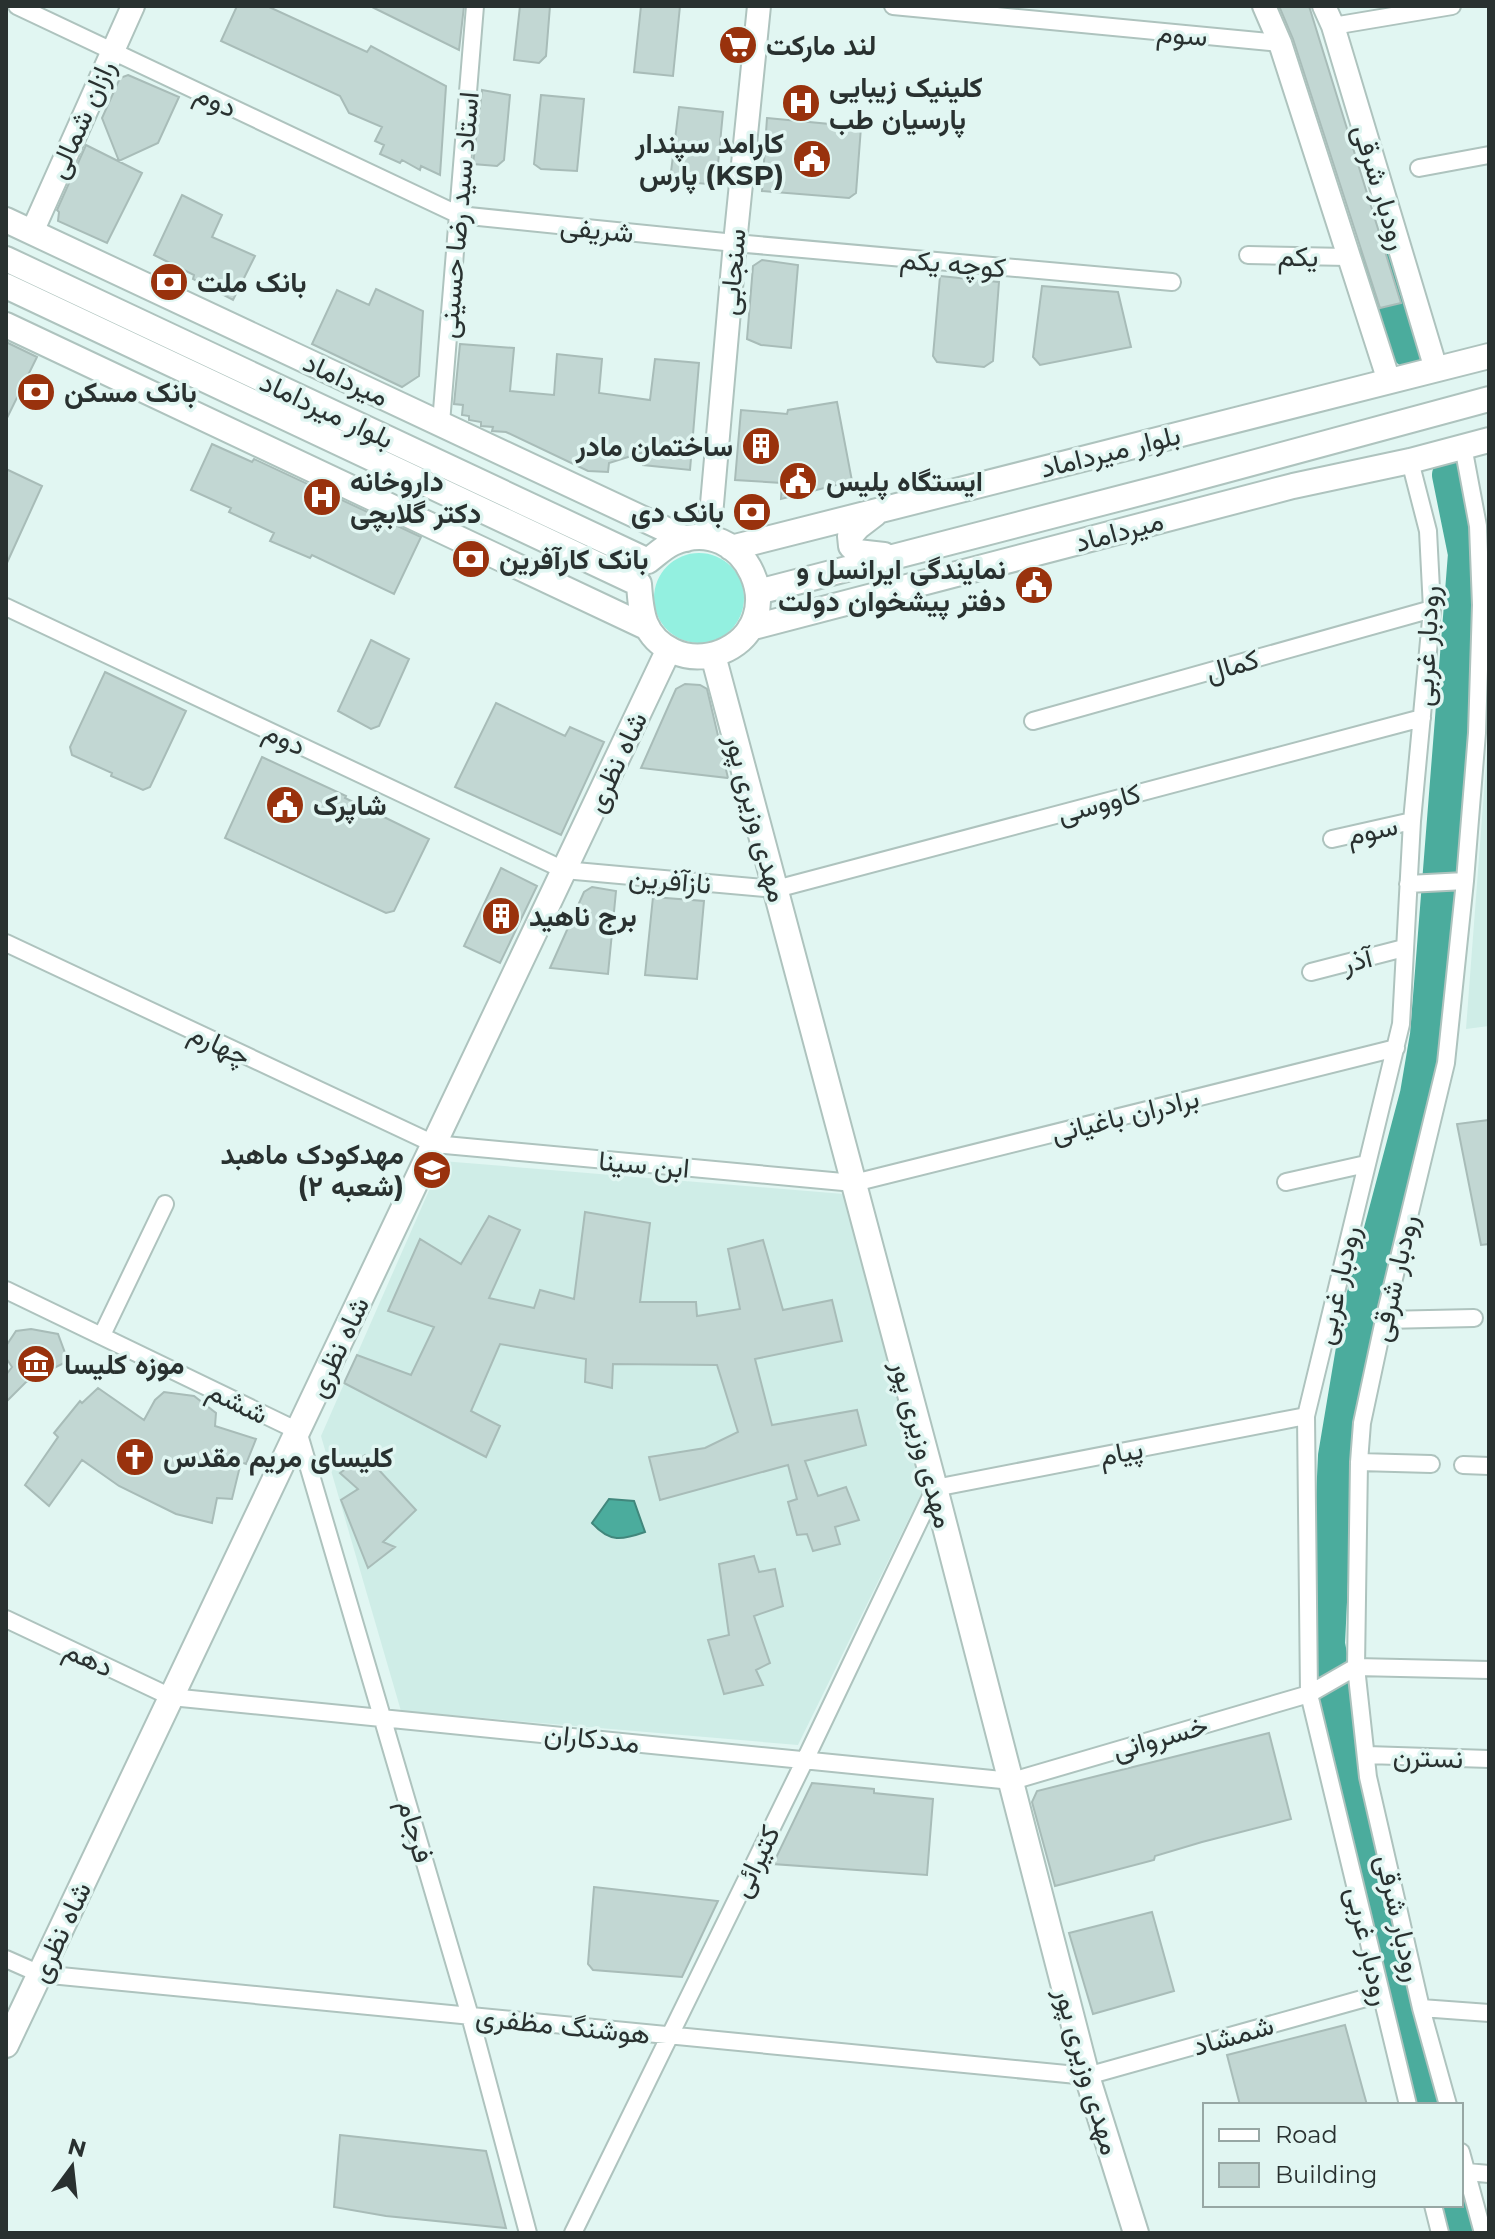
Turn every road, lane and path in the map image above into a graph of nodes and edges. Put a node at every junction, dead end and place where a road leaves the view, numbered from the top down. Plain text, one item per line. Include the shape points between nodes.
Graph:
1 (17, 6) edge
2 (133, 6) edge
3 (475, 6) edge
4 (759, 6) edge
5 (893, 6) edge
6 (1264, 6) edge
7 (1452, 6) edge
8 (1040, 13) edge
9 (1328, 16) edge
10 (1280, 43) junction
11 (111, 51) junction
12 (1489, 155) edge
13 (1419, 168) dead end
14 (459, 215) junction
15 (6, 220) edge
16 (32, 232) junction
17 (735, 243) junction
18 (1248, 255) dead end
19 (1348, 257) junction
20 (6, 259) edge
21 (1172, 282) dead end
22 (6, 286) edge
23 (6, 325) edge
24 (1489, 356) edge
25 (1436, 369) junction
26 (1389, 381) junction
27 (1489, 399) edge
28 (441, 423) junction
29 (1489, 440) edge
30 (1463, 446) junction
31 (1410, 461) junction
32 (1167, 486) junction
33 (1293, 486) junction
34 (880, 510) junction
35 (709, 542) junction
36 (899, 555) junction
37 (758, 592) junction
38 (6, 607) edge
39 (1432, 609) junction
40 (648, 628) junction
41 (750, 628) junction
42 (669, 649) junction
43 (713, 655) junction
44 (1422, 718) junction
45 (1033, 721) dead end
46 (1412, 821) junction
47 (1332, 839) dead end
48 (564, 870) junction
49 (1465, 881) junction
50 (1408, 884) junction
51 (776, 889) junction
52 (6, 943) edge
53 (1404, 948) junction
54 (1311, 972) dead end
55 (1396, 1048) junction
56 (434, 1144) junction
57 (1366, 1164) junction
58 (1286, 1182) dead end
59 (854, 1183) junction
60 (165, 1204) dead end
61 (6, 1290) edge
62 (1474, 1318) dead end
63 (1384, 1320) junction
64 (102, 1335) junction
65 (1306, 1416) junction
66 (298, 1431) junction
67 (1359, 1462) junction
68 (1431, 1464) dead end
69 (1463, 1465) dead end
70 (1489, 1466) edge
71 (935, 1488) junction
72 (6, 1619) edge
73 (1356, 1667) junction
74 (1489, 1670) edge
75 (1309, 1694) junction
76 (171, 1697) junction
77 (383, 1717) junction
78 (1367, 1755) junction
79 (1489, 1759) edge
80 (805, 1760) junction
81 (1012, 1781) junction
82 (6, 1959) edge
83 (40, 1974) junction
84 (1380, 1994) junction
85 (1421, 2008) junction
86 (1489, 2013) edge
87 (470, 2016) junction
88 (669, 2036) junction
89 (6, 2045) edge
90 (1087, 2076) junction
91 (1407, 2103) edge
92 (1447, 2103) edge
93 (1463, 2159) edge
94 (1467, 2172) junction
95 (1489, 2174) edge
96 (1434, 2207) edge
97 (528, 2233) edge
98 (573, 2233) edge
99 (1136, 2233) edge
100 (1440, 2233) edge
101 (1483, 2233) edge

1 - 11 street, دوم
2 - 11 street, رازان شمالی
3 - 14 street, استاد سید رضا حسینی
4 - 17 street, سنجابی
5 - 8 street, سوم
6 - 10 street
7 - 9 street
8 - 10 street, سوم
9 - 25 street, رودبار شرقی
10 - 19 street
11 - 14 street, دوم
11 - 16 street, رازان شمالی
12 - 13 street
14 - 17 street, شریفی
14 - 28 street, استاد سید رضا حسینی
15 - 16 main road, میرداماد
16 - 28 main road, میرداماد
17 - 21 street, کوچه یکم
17 - 35 street, سنجابی
18 - 19 street, یکم
19 - 26 street
20 - 35 main road, بلوار میرداماد via 648,561 665,547
22 - 40 main road, بلوار میرداماد via 639,584 640,611
23 - 40 main road
24 - 25 main road, بلوار میرداماد
25 - 26 main road, بلوار میرداماد
26 - 34 main road, بلوار میرداماد
27 - 32 main road, بلوار میرداماد
28 - 35 main road, میرداماد
29 - 30 main road, میرداماد
30 - 31 main road, میرداماد
30 - 49 street, رودبار شرقی via 1478,526 1481,605
31 - 33 main road, میرداماد
31 - 39 street, رودبار غربی via 1428,531
32 - 33 main road
32 - 36 main road, بلوار میرداماد
33 - 41 main road, میرداماد
34 - 35 main road, بلوار میرداماد
34 - 36 main road via 850,536 851,546 857,552
35 - 37 main road via 747,562
36 - 37 main road, بلوار میرداماد
37 - 41 main road
38 - 48 street, دوم
39 - 44 street, رودبار غربی
39 - 45 street, کمال
40 - 42 main road
41 - 43 main road via 729,649
42 - 43 main road via 683,655
42 - 48 main road, شاه نظری
43 - 51 main road, مهدی وزیری پور
44 - 46 street, رودبار غربی
44 - 51 street, کاووسی
46 - 47 street, سوم
46 - 50 street, رودبار غربی
48 - 51 street, نازآفرین
48 - 56 main road, شاه نظری
49 - 50 street
49 - 63 street, رودبار شرقی via 1446,1063
50 - 53 street, رودبار غربی
51 - 59 main road, مهدی وزیری پور
52 - 56 street, چهارم
53 - 54 street, آذر
53 - 55 street, رودبار غربی
55 - 57 street, رودبار غربی
55 - 59 street, برادران باغیانی
56 - 59 street, ابن سینا
56 - 66 main road, شاه نظری
57 - 58 street
57 - 65 street, رودبار غربی
59 - 71 main road, مهدی وزیری پور
60 - 64 street
61 - 64 street, ششم
62 - 63 street
63 - 67 street, رودبار شرقی
64 - 66 street, ششم
65 - 71 street, پیام
65 - 75 street, رودبار غربی
66 - 76 main road, شاه نظری
66 - 77 street, فرجام
67 - 68 street
67 - 73 street, رودبار شرقی
69 - 70 street
71 - 80 street, کتیرائی
71 - 81 main road, مهدی وزیری پور
72 - 76 street, دهم
73 - 74 street
73 - 75 street, خسروانی
73 - 78 street, رودبار شرقی
75 - 81 street, خسروانی
75 - 84 street, رودبار غربی
76 - 77 street, مددکاران
76 - 83 main road, شاه نظری
77 - 80 street, مددکاران
77 - 87 street, فرجام
78 - 79 street, نسترن
78 - 85 street, رودبار شرقی
80 - 81 street, مددکاران
80 - 88 street, کتیرائی
81 - 90 main road, مهدی وزیری پور
82 - 83 street, هوشنگ مظفری
83 - 87 street, هوشنگ مظفری
83 - 89 main road, شاه نظری
84 - 90 street, شمشاد
84 - 91 street, رودبار غربی
85 - 86 street
85 - 92 street, رودبار شرقی
87 - 88 street, هوشنگ مظفری
87 - 97 street, فرجام
88 - 90 street, هوشنگ مظفری
88 - 98 street, کتیرائی
90 - 99 main road, مهدی وزیری پور
93 - 94 street
94 - 95 street
94 - 101 street
96 - 100 street

